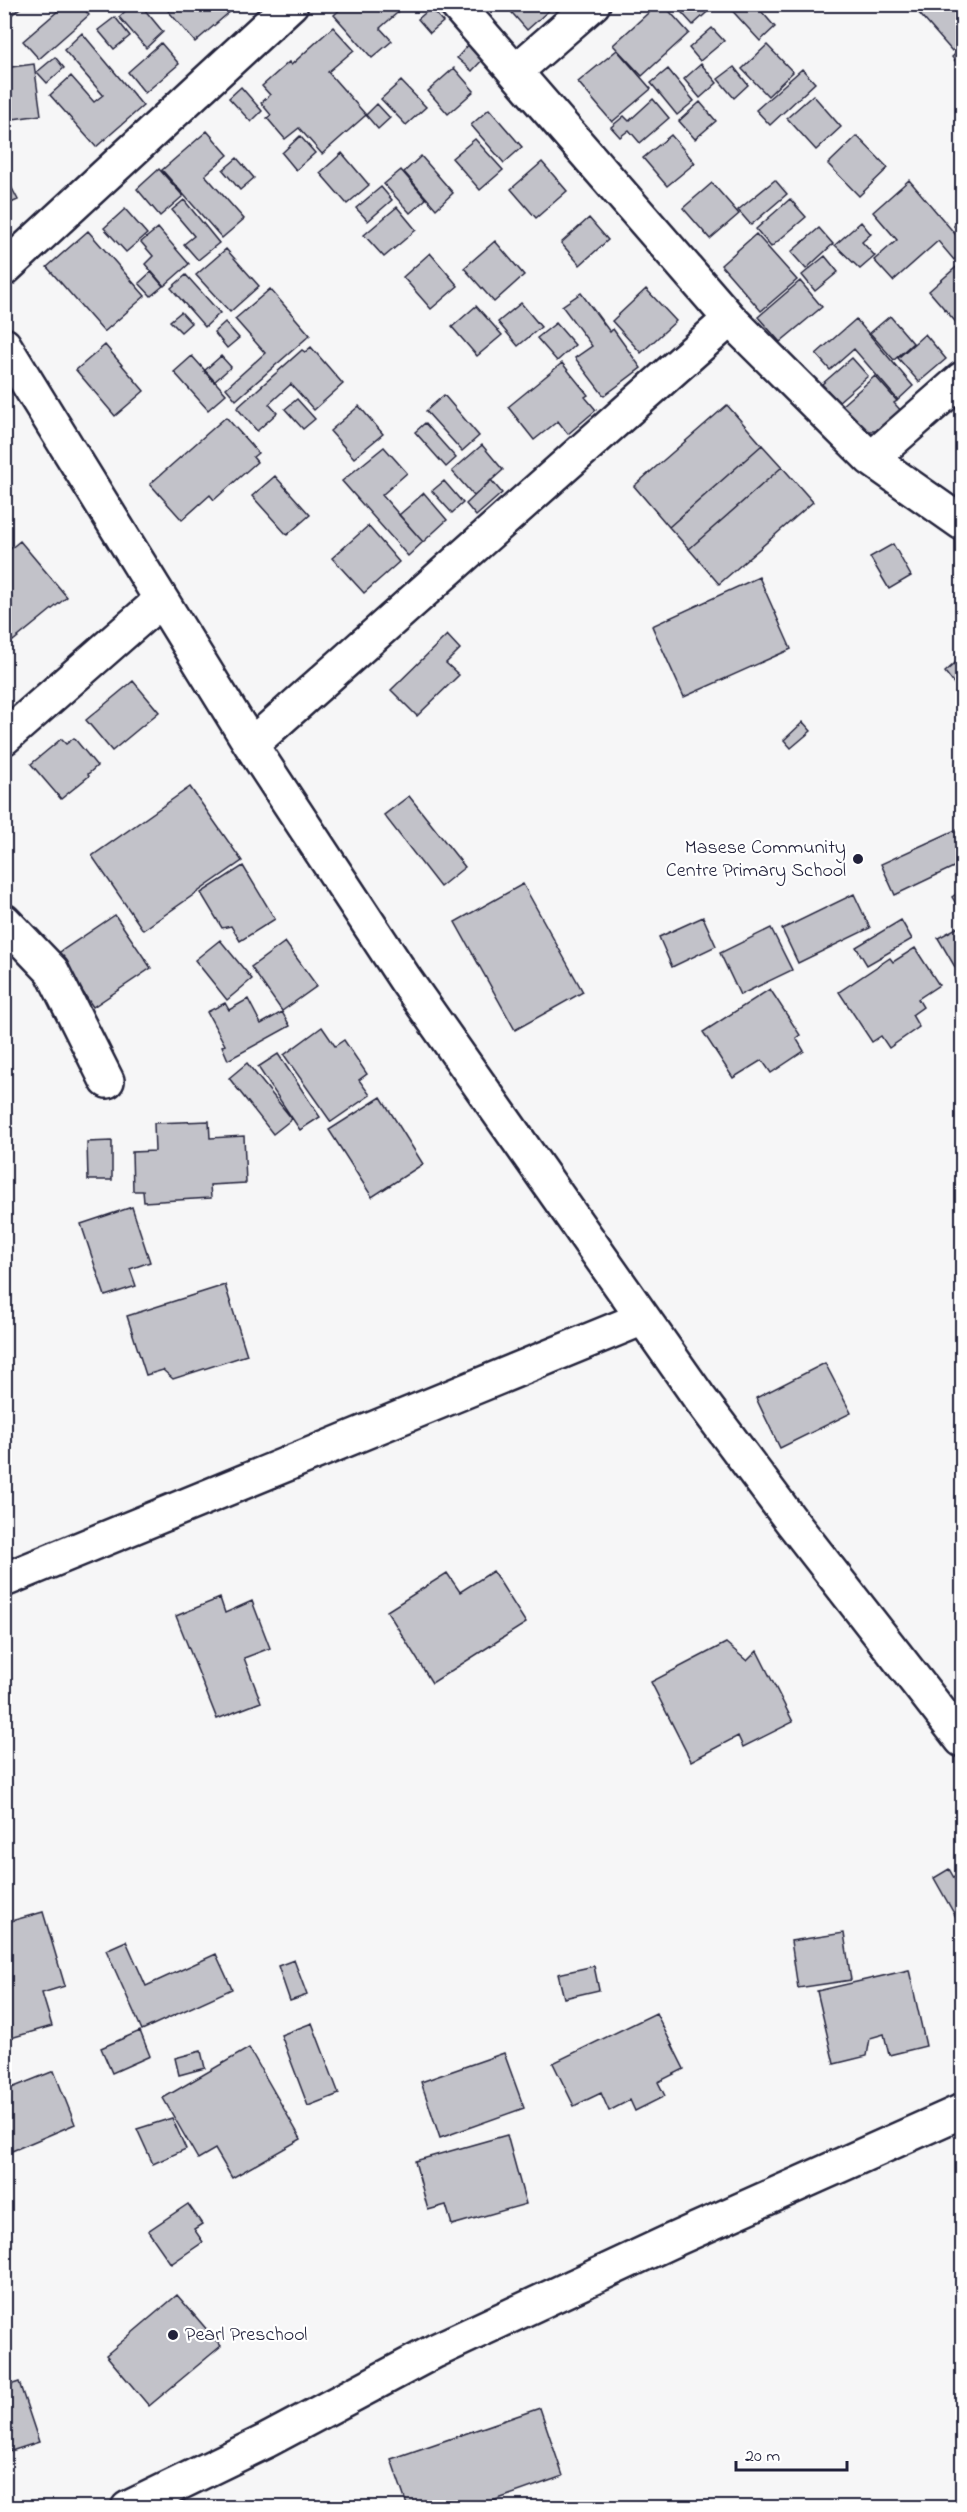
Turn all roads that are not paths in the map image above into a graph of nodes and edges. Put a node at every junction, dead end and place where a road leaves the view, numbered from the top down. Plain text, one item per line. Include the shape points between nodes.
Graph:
1 (291, 4) edge
2 (456, 4) edge
3 (593, 4) edge
4 (516, 71) junction
5 (4, 269) edge
6 (730, 319) junction
7 (4, 345) edge
8 (963, 379) edge
9 (871, 459) junction
10 (963, 523) edge
11 (160, 601) junction
12 (4, 738) edge
13 (251, 745) junction
14 (4, 921) edge
15 (106, 1081) dead end
16 (641, 1319) junction
17 (4, 1580) edge
18 (963, 1740) edge
19 (963, 2111) edge
20 (128, 2508) edge

1 - 5 street
2 - 4 street
3 - 4 street
4 - 6 street
6 - 9 street
6 - 13 street
7 - 11 street
8 - 9 street
9 - 10 street
11 - 12 street
11 - 13 street
13 - 16 street via 405,979
14 - 15 street via 52,971
16 - 17 street
16 - 18 street via 785,1513
19 - 20 street via 435,2351 266,2441

